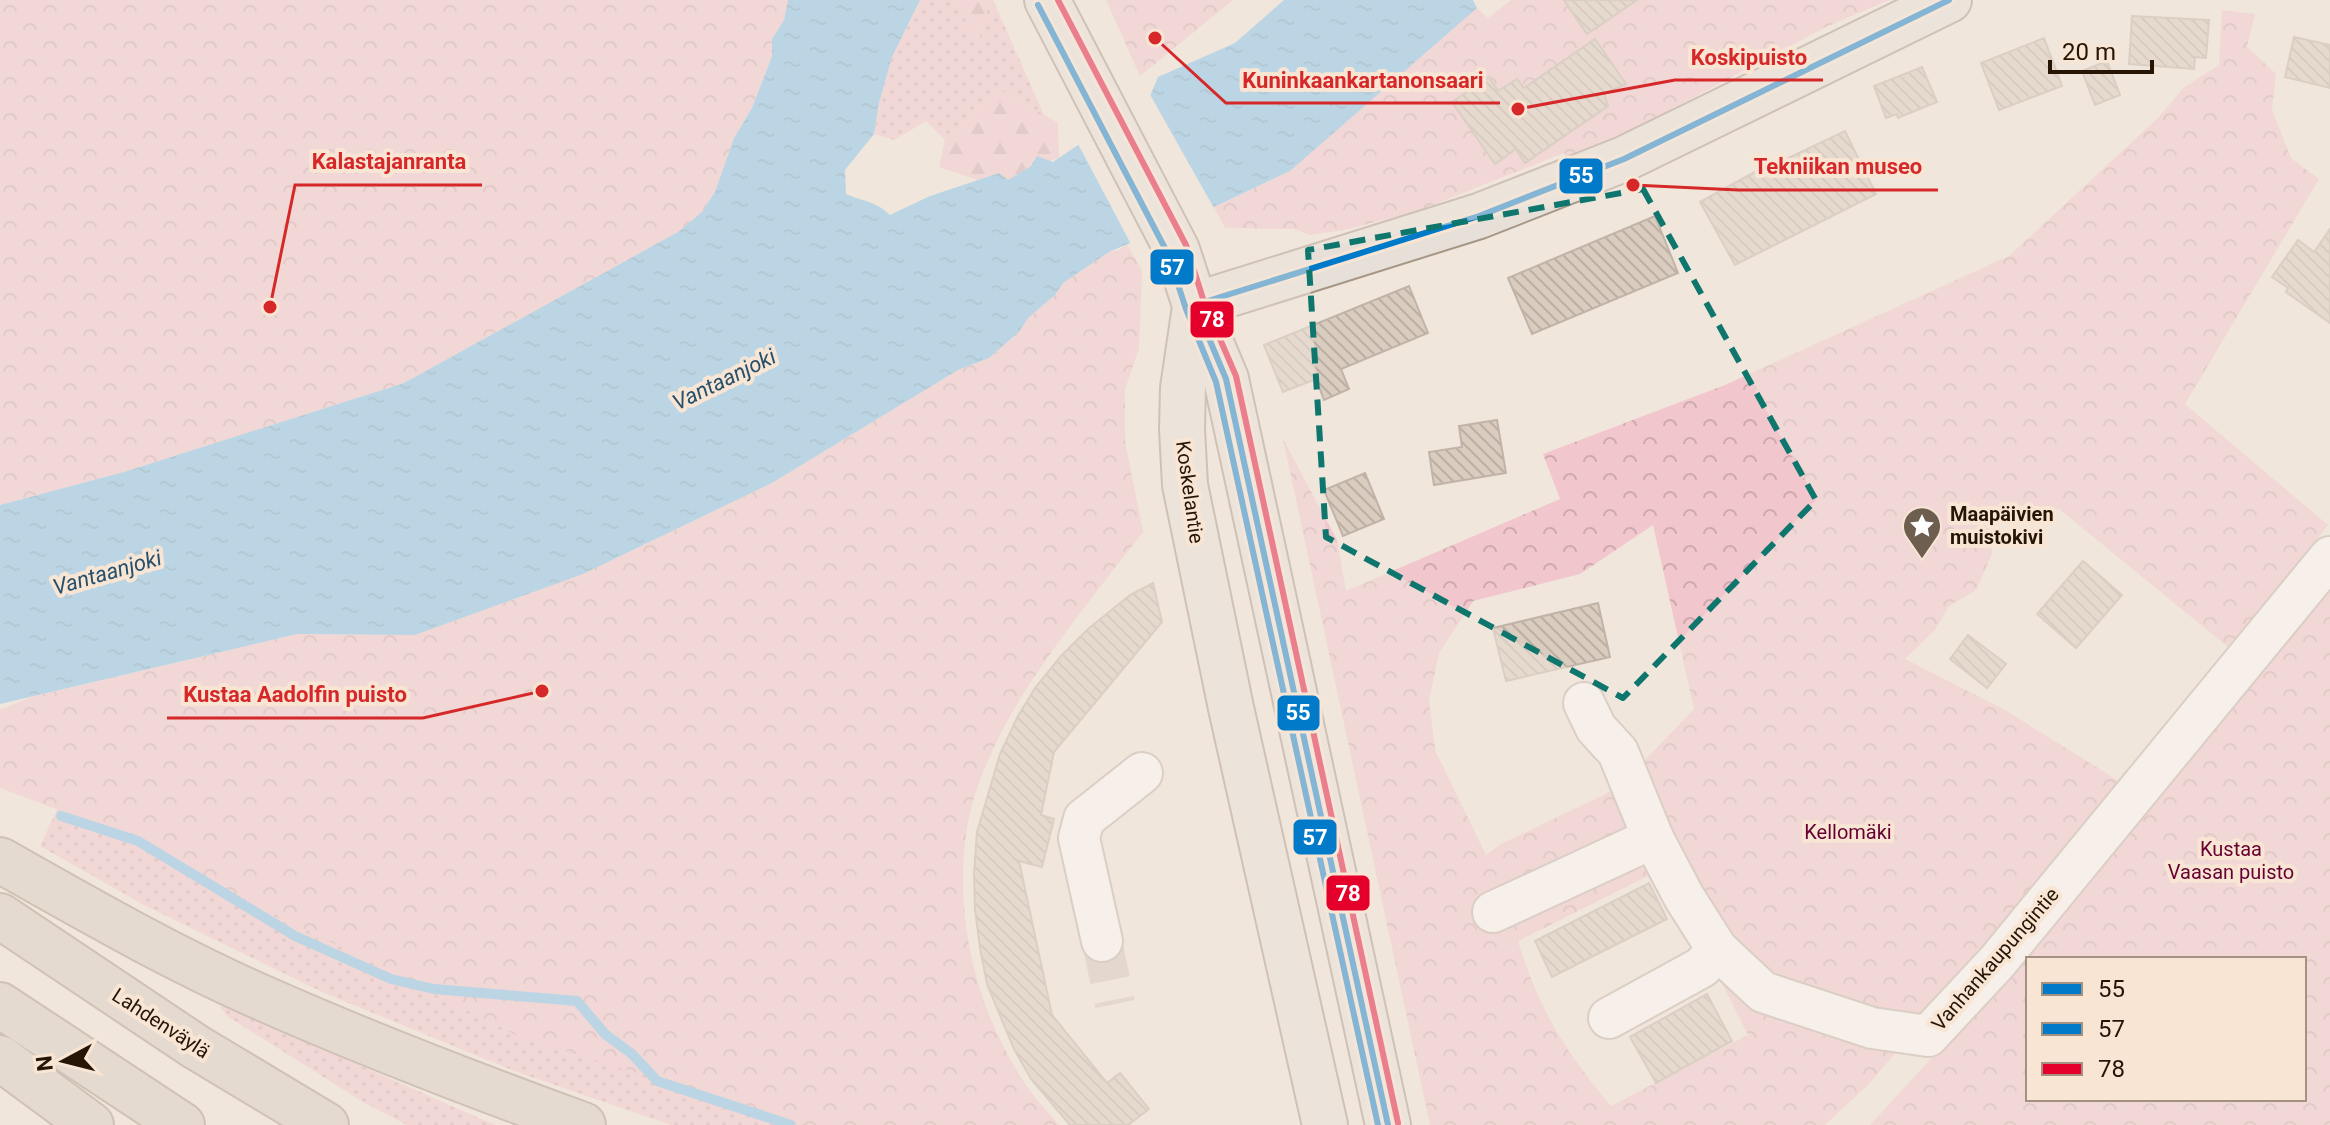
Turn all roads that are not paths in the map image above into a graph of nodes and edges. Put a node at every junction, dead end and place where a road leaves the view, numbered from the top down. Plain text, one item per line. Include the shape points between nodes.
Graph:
1 (1047, 0) edge
2 (1949, 0) edge
3 (1195, 305) junction
4 (2330, 557) edge
5 (1584, 703) dead end
6 (1142, 773) dead end
7 (1653, 838) junction
8 (0, 860) edge
9 (1493, 912) dead end
10 (0, 916) edge
11 (1102, 941) tunnel mouth
12 (1717, 949) junction
13 (0, 1005) edge
14 (1609, 1018) dead end
15 (0, 1058) edge
16 (91, 1125) edge
17 (182, 1125) edge
18 (326, 1125) edge
19 (583, 1125) edge
20 (1325, 1125) edge
21 (1388, 1125) edge

1 - 3 main road via 1177,250
2 - 3 main road via 1624,159 1479,216
3 - 20 main road, Koskelantie via 1183,388 1185,485
3 - 21 main road via 1226,379
4 - 12 street, Vanhankaupungintie via 1997,962 1928,1036 1872,1028 1763,992
5 - 7 street, Vanhankaupungintie via 1596,728 1618,752
6 - 11 street via 1084,819 1080,828
7 - 9 street
7 - 12 street, Vanhankaupungintie
8 - 19 highway via 120,928 264,999
10 - 18 highway, Lahdenväylä via 196,1047
12 - 14 street via 1702,967
13 - 17 highway
15 - 16 highway

